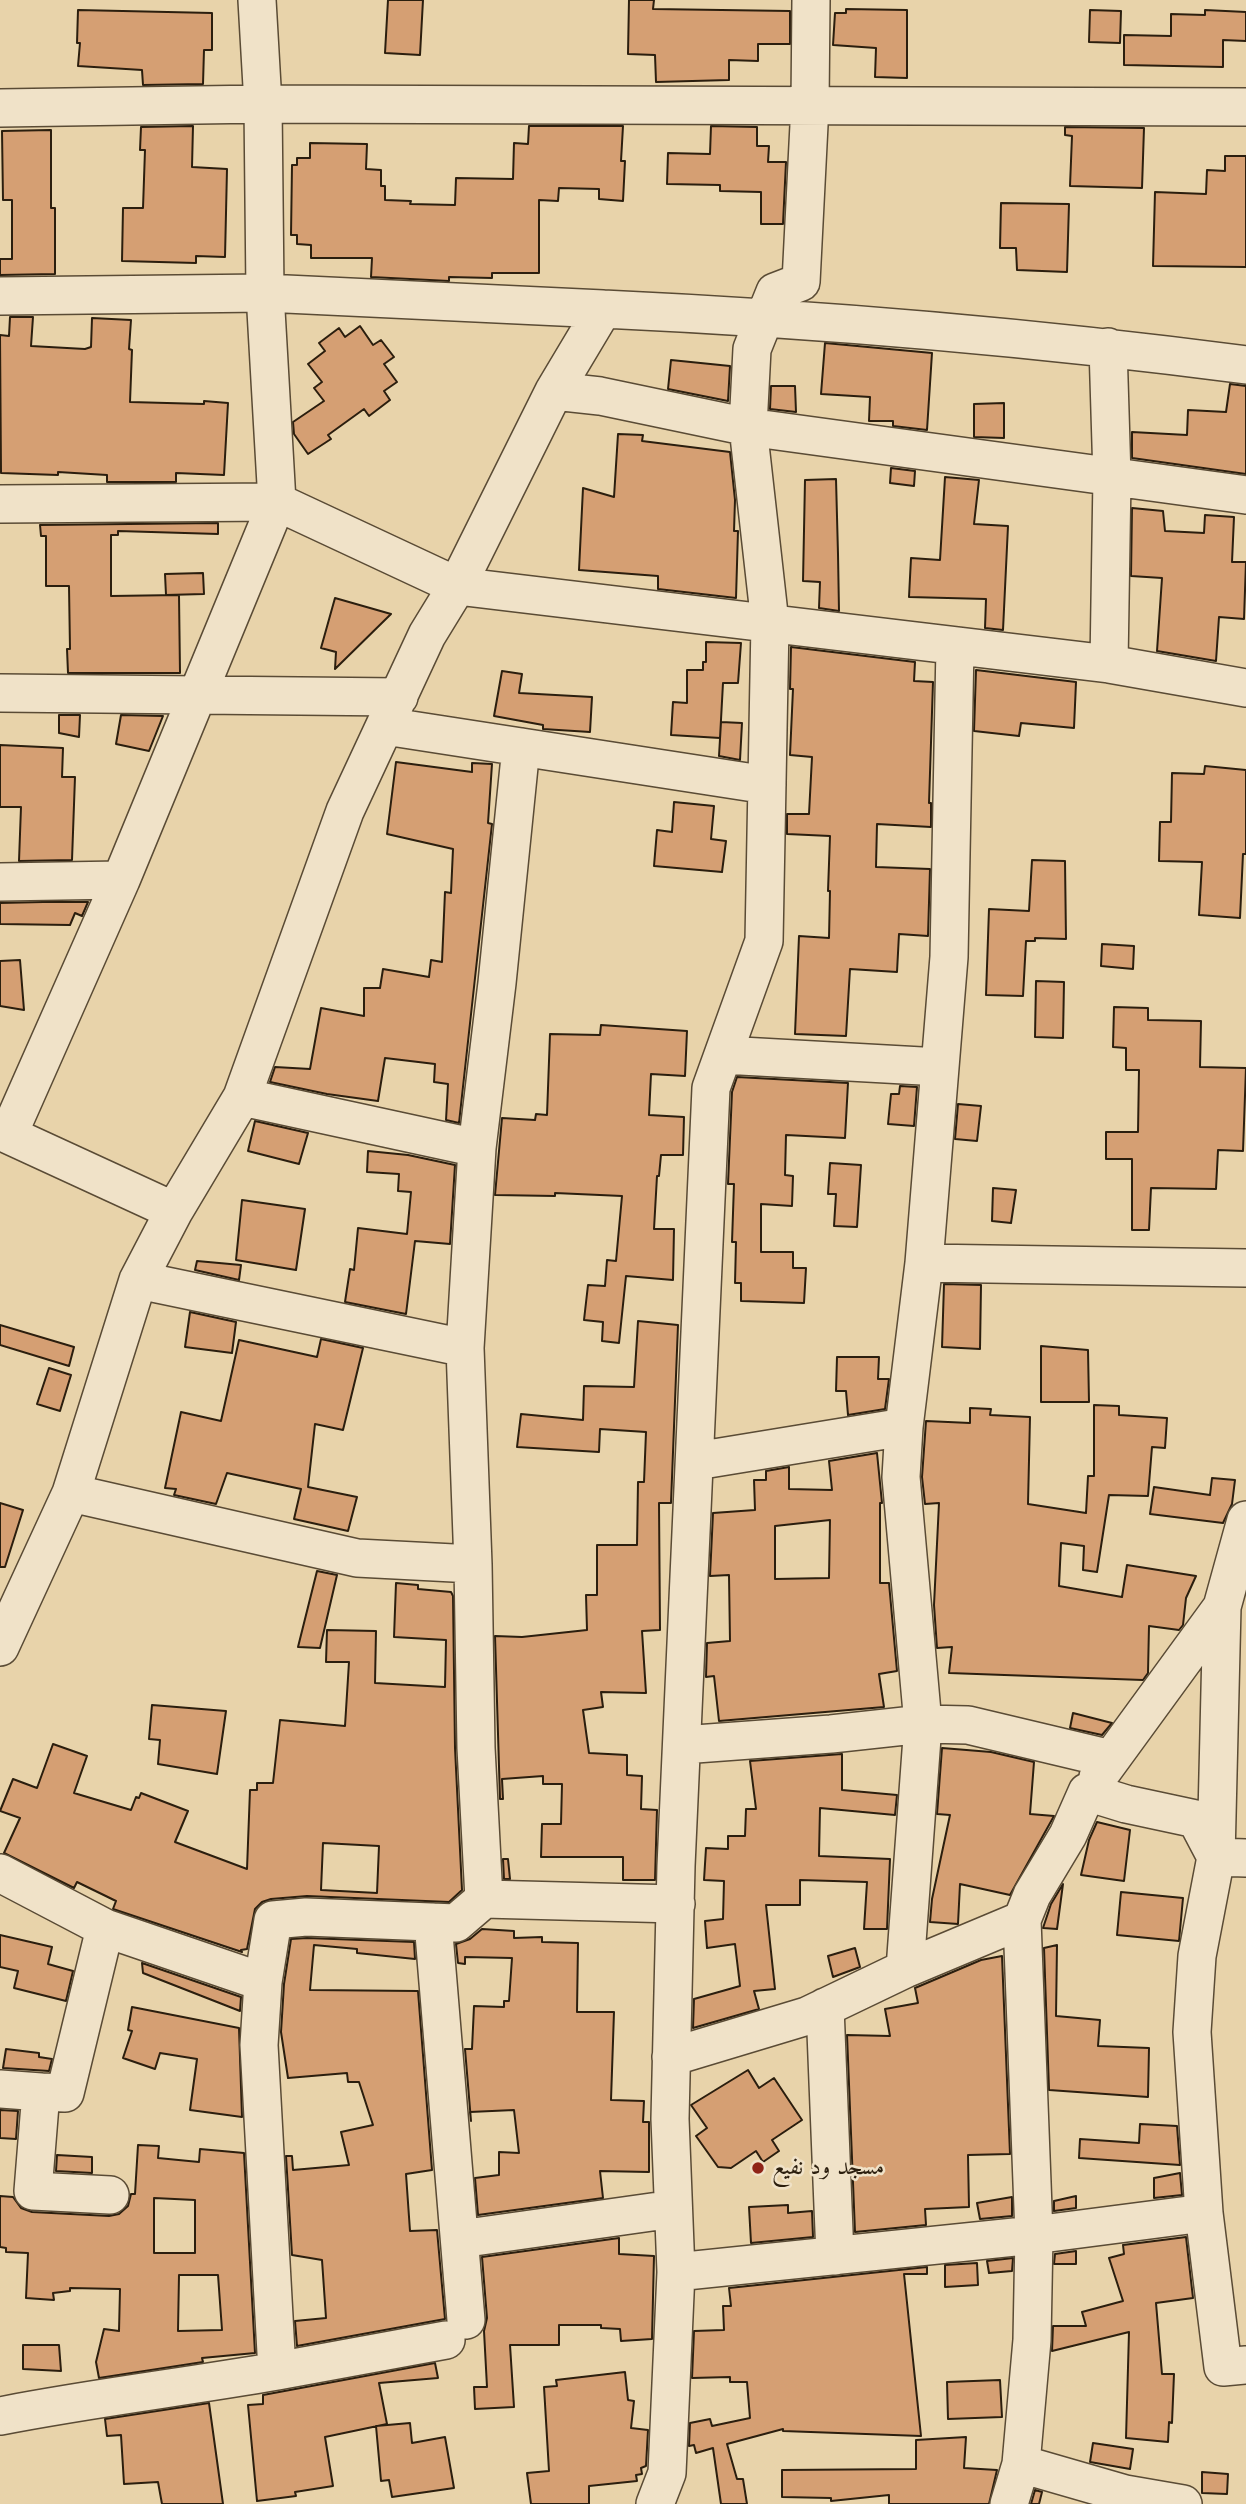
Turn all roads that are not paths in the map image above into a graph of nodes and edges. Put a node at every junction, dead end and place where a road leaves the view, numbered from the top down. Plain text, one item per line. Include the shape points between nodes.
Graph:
1 (257, 0) edge
2 (811, 0) edge
3 (263, 104) junction
4 (810, 105) junction
5 (1246, 107) edge
6 (0, 108) edge
7 (265, 293) junction
8 (0, 296) edge
9 (603, 309) junction
10 (766, 317) junction
11 (1108, 347) junction
12 (1246, 365) edge
13 (554, 391) junction
14 (748, 427) junction
15 (1112, 477) junction
16 (1246, 495) edge
17 (277, 502) junction
18 (0, 504) edge
19 (457, 586) junction
20 (770, 624) junction
21 (955, 646) junction
22 (1109, 664) junction
23 (1246, 688) edge
24 (0, 693) edge
25 (197, 695) junction
26 (392, 711) junction
27 (521, 747) junction
28 (767, 785) junction
29 (121, 880) junction
30 (0, 881) edge
31 (723, 1055) junction
32 (940, 1067) junction
33 (242, 1097) junction
34 (4, 1132) edge
35 (477, 1148) junction
36 (174, 1211) junction
37 (924, 1264) junction
38 (1246, 1268) edge
39 (138, 1280) junction
40 (465, 1348) junction
41 (904, 1427) junction
42 (696, 1461) junction
43 (71, 1493) junction
44 (1246, 1520) edge
45 (473, 1564) junction
46 (1222, 1607) junction
47 (0, 1647) edge
48 (923, 1724) junction
49 (681, 1745) junction
50 (1111, 1759) junction
51 (1087, 1792) junction
52 (1231, 1857) edge
53 (0, 1874) edge
54 (484, 1899) junction
55 (676, 1903) junction
56 (1023, 1920) junction
57 (433, 1922) junction
58 (104, 1928) junction
59 (905, 1969) junction
60 (263, 1982) junction
61 (825, 2007) junction
62 (671, 2057) junction
63 (0, 2089) edge
64 (41, 2092) junction
65 (110, 2195) dead end
66 (673, 2209) junction
67 (1204, 2213) junction
68 (1034, 2235) junction
69 (460, 2239) junction
70 (835, 2256) junction
71 (676, 2272) junction
72 (1246, 2365) edge
73 (277, 2371) junction
74 (0, 2416) edge
75 (1021, 2464) junction
76 (658, 2503) edge
77 (1009, 2504) edge
78 (1183, 2504) edge

1 - 3 street
2 - 4 street
3 - 4 street
3 - 6 street
3 - 7 street
4 - 5 street
4 - 10 street via 801,282 775,292
7 - 8 street
7 - 9 street
7 - 17 street
9 - 10 street
9 - 13 street
10 - 11 street
10 - 14 street via 752,349
11 - 12 street
11 - 15 street
13 - 14 street
13 - 19 street
14 - 15 street
14 - 20 street
15 - 16 street
15 - 22 street
17 - 18 street
17 - 19 street
17 - 25 street
19 - 20 street
19 - 26 street via 427,635
20 - 21 street
20 - 28 street
21 - 22 street
21 - 32 street via 949,957
22 - 23 street
24 - 25 street
25 - 26 street
25 - 29 street
26 - 27 street
26 - 33 street via 345,811
27 - 28 street
27 - 35 street
28 - 31 street via 764,941
29 - 30 street
29 - 34 street
31 - 32 street
31 - 42 street via 711,1088
32 - 37 street
33 - 35 street
33 - 36 street
34 - 36 street
35 - 40 street
36 - 39 street
37 - 38 street
37 - 41 street
39 - 40 street
39 - 43 street
40 - 45 street
41 - 42 street
41 - 48 street via 901,1477
42 - 49 street
43 - 45 street via 357,1558
43 - 47 street
44 - 46 street
45 - 54 street
46 - 50 street
46 - 52 street
48 - 49 street
48 - 50 street via 968,1725
48 - 59 street
49 - 55 street
50 - 51 street
51 - 52 street via 1196,1819
51 - 56 street
52 - 67 street via 1197,1955 1192,2032
53 - 58 street
54 - 55 street
54 - 57 street via 456,1923
55 - 62 street
56 - 59 street
56 - 68 street
57 - 60 street via 273,1920
57 - 69 street
58 - 60 street
58 - 64 street via 65,2093
59 - 61 street
60 - 73 street via 259,2045
61 - 62 street
61 - 70 street
62 - 66 street
63 - 64 street
64 - 65 street via 33,2191
66 - 69 street
66 - 71 street
67 - 68 street
67 - 72 street via 1223,2367
68 - 70 street
68 - 75 street via 1032,2340
69 - 73 street via 456,2330
70 - 71 street
71 - 76 street via 667,2473
73 - 74 street
75 - 77 street
75 - 78 street via 1125,2494

